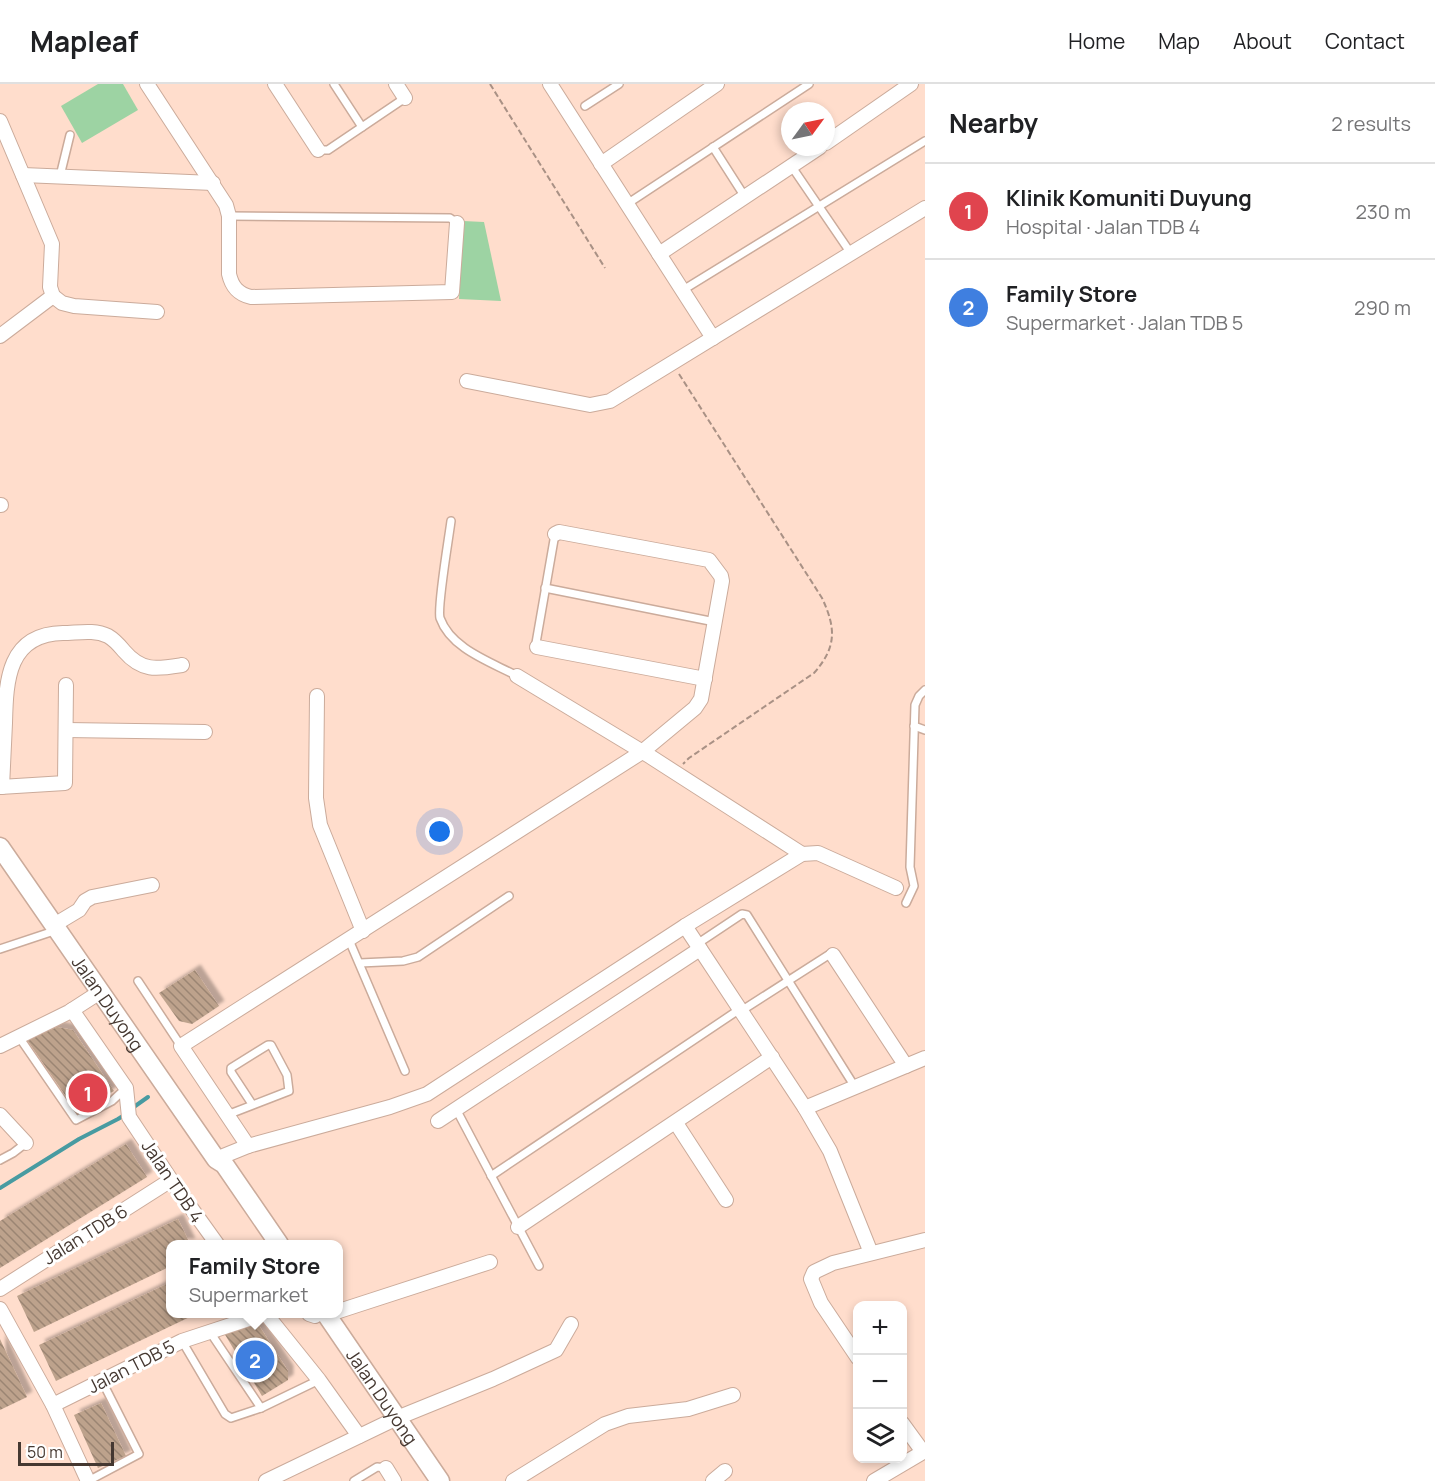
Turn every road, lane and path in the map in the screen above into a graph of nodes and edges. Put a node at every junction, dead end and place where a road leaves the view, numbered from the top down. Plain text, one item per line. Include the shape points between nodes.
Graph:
1 (147, 84) edge
2 (275, 84) edge
3 (334, 84) edge
4 (396, 84) edge
5 (490, 84) edge
6 (550, 84) edge
7 (620, 84) edge
8 (717, 84) edge
9 (809, 84) edge
10 (911, 84) edge
11 (405, 98) joint
12 (585, 106) dead end
13 (0, 121) edge
14 (362, 127) junction
15 (70, 135) dead end
16 (835, 137) edge
17 (925, 141) edge
18 (712, 147) junction
19 (318, 150) joint
20 (807, 156) edge
21 (601, 164) junction
22 (792, 166) junction
23 (22, 175) junction
24 (60, 176) junction
25 (213, 183) junction
26 (746, 197) junction
27 (627, 204) junction
28 (819, 206) junction
29 (925, 208) edge
30 (229, 216) junction
31 (457, 224) joint
32 (850, 252) junction
33 (659, 254) junction
34 (605, 268) dead end
35 (683, 290) junction
36 (53, 296) junction
37 (157, 312) dead end
38 (0, 336) edge
39 (714, 338) junction
40 (669, 366) junction
41 (467, 381) dead end
42 (451, 521) dead end
43 (555, 534) joint
44 (545, 588) junction
45 (715, 622) junction
46 (537, 647) joint
47 (182, 665) dead end
48 (517, 676) joint
49 (705, 679) junction
50 (66, 685) dead end
51 (925, 690) edge
52 (317, 696) dead end
53 (914, 726) junction
54 (66, 730) junction
55 (925, 730) edge
56 (204, 732) dead end
57 (646, 755) junction
58 (670, 770) junction
59 (1, 787) edge
60 (0, 847) edge
61 (802, 854) junction
62 (152, 885) dead end
63 (896, 888) dead end
64 (509, 897) dead end
65 (906, 903) dead end
66 (685, 926) junction
67 (56, 928) junction
68 (363, 931) junction
69 (349, 940) junction
70 (699, 947) junction
71 (0, 949) edge
72 (833, 955) joint
73 (360, 963) junction
74 (138, 981) dead end
75 (788, 981) junction
76 (100, 992) junction
77 (72, 1010) junction
78 (740, 1010) junction
79 (19, 1036) junction
80 (0, 1046) edge
81 (182, 1046) junction
82 (772, 1057) junction
83 (925, 1058) edge
84 (906, 1066) junction
85 (405, 1071) dead end
86 (855, 1087) junction
87 (126, 1088) junction
88 (252, 1104) junction
89 (805, 1108) junction
90 (456, 1109) junction
91 (0, 1114) edge
92 (227, 1115) junction
93 (438, 1121) dead end
94 (676, 1123) junction
95 (26, 1143) joint
96 (248, 1146) junction
97 (216, 1159) junction
98 (0, 1160) edge
99 (491, 1176) junction
100 (171, 1180) junction
101 (726, 1200) dead end
102 (518, 1227) junction
103 (213, 1240) edge
104 (263, 1240) edge
105 (276, 1240) edge
106 (925, 1240) edge
107 (871, 1253) junction
108 (490, 1262) dead end
109 (538, 1266) dead end
110 (0, 1288) edge
111 (343, 1308) edge
112 (0, 1309) edge
113 (227, 1318) edge
114 (253, 1318) edge
115 (268, 1318) edge
116 (326, 1318) edge
117 (571, 1324) dead end
118 (210, 1332) junction
119 (182, 1341) junction
120 (856, 1355) edge
121 (319, 1380) junction
122 (102, 1381) junction
123 (733, 1395) dead end
124 (52, 1405) junction
125 (261, 1408) junction
126 (392, 1420) junction
127 (907, 1429) edge
128 (358, 1436) junction
129 (924, 1452) edge
130 (386, 1468) joint
131 (726, 1471) dead end
132 (88, 1481) edge
133 (266, 1481) edge
134 (354, 1481) edge
135 (394, 1481) edge
136 (427, 1481) edge
137 (440, 1481) edge
138 (513, 1481) edge
139 (713, 1481) edge
140 (873, 1481) edge

1 - 25 street
2 - 19 street
3 - 14 lane
4 - 11 street
5 - 34 path
6 - 21 street
7 - 12 lane
8 - 21 street
9 - 18 lane
10 - 16 street
11 - 14 lane
13 - 23 street
14 - 19 lane via 328,150
15 - 24 lane
17 - 28 lane
18 - 26 lane
18 - 27 lane
20 - 22 street
21 - 27 street
22 - 26 street
22 - 28 lane
23 - 24 street
23 - 36 street via 52,244
24 - 25 street
25 - 30 street
26 - 33 street
27 - 33 street
28 - 32 lane
28 - 35 lane
29 - 32 street
30 - 31 lane via 450,218
30 - 31 street via 231,283 237,291 251,297 452,292
32 - 39 street
33 - 35 street
35 - 39 street
36 - 37 street via 74,306
36 - 38 street
39 - 40 street
40 - 41 street via 610,401 590,405
40 - 58 path via 822,597 831,626 831,648 814,673
42 - 48 lane via 439,615 468,650
43 - 44 lane
43 - 45 street via 709,560 722,581
44 - 45 lane
44 - 46 lane
45 - 49 street
46 - 49 street
47 - 59 street via 144,667 116,641 98,632 51,633 28,643 9,671
48 - 57 street
49 - 57 street via 695,708
50 - 54 street
51 - 53 lane via 916,701
52 - 68 street via 316,798 320,825
53 - 55 lane
53 - 65 lane via 910,867 914,886
54 - 56 street
54 - 59 street via 65,783
57 - 58 street
57 - 68 street
58 - 61 street
60 - 67 main road, Jalan Duyong
61 - 63 street via 818,853
61 - 66 street
62 - 67 street via 92,897
64 - 73 lane via 418,957
66 - 70 street
66 - 96 street via 427,1094
67 - 71 lane
67 - 76 main road, Jalan Duyong
68 - 69 street
69 - 73 lane
69 - 81 street
70 - 75 lane via 744,914
70 - 78 street
70 - 90 street
72 - 75 lane
72 - 84 street
73 - 85 lane
74 - 81 lane
75 - 78 lane
75 - 86 lane
76 - 77 street
76 - 97 main road, Jalan Duyong
77 - 79 street
77 - 87 street
78 - 82 street
78 - 99 lane
79 - 80 street
79 - 87 lane via 76,1120 112,1101
81 - 92 street
82 - 89 street
82 - 94 street
83 - 84 street
84 - 86 street
86 - 89 street
87 - 100 street, Jalan TDB 4 via 129,1111
88 - 88 lane via 231,1068 268,1045 274,1047 287,1075 289,1091
88 - 92 lane
89 - 107 street via 830,1151
90 - 93 street
90 - 99 lane
91 - 95 street
92 - 96 street
94 - 101 street
94 - 102 street
95 - 98 lane
96 - 97 street
97 - 104 main road, Jalan Duyong via 214,1169
97 - 105 main road, Jalan Duyong via 224,1164
99 - 102 lane
100 - 103 street, Jalan TDB 4
100 - 110 street, Jalan TDB 6
102 - 109 lane
106 - 107 street
107 - 120 street via 820,1267 811,1279 821,1303
108 - 111 street
112 - 124 street
113 - 118 street
114 - 118 street, Jalan TDB 5
115 - 121 street
116 - 126 main road, Jalan Duyong
117 - 126 street via 556,1350
118 - 119 street, Jalan TDB 5
118 - 125 lane
119 - 122 street, Jalan TDB 5
119 - 125 lane via 225,1414 231,1418
121 - 125 lane
121 - 128 street
122 - 124 street, Jalan TDB 5
122 - 132 lane via 139,1454
123 - 138 street via 681,1411 616,1419
124 - 132 street
126 - 128 street
126 - 136 main road, Jalan Duyong
126 - 137 main road, Jalan Duyong
127 - 129 street
128 - 133 street
129 - 140 street
130 - 134 lane via 377,1467
130 - 135 street
131 - 139 street

